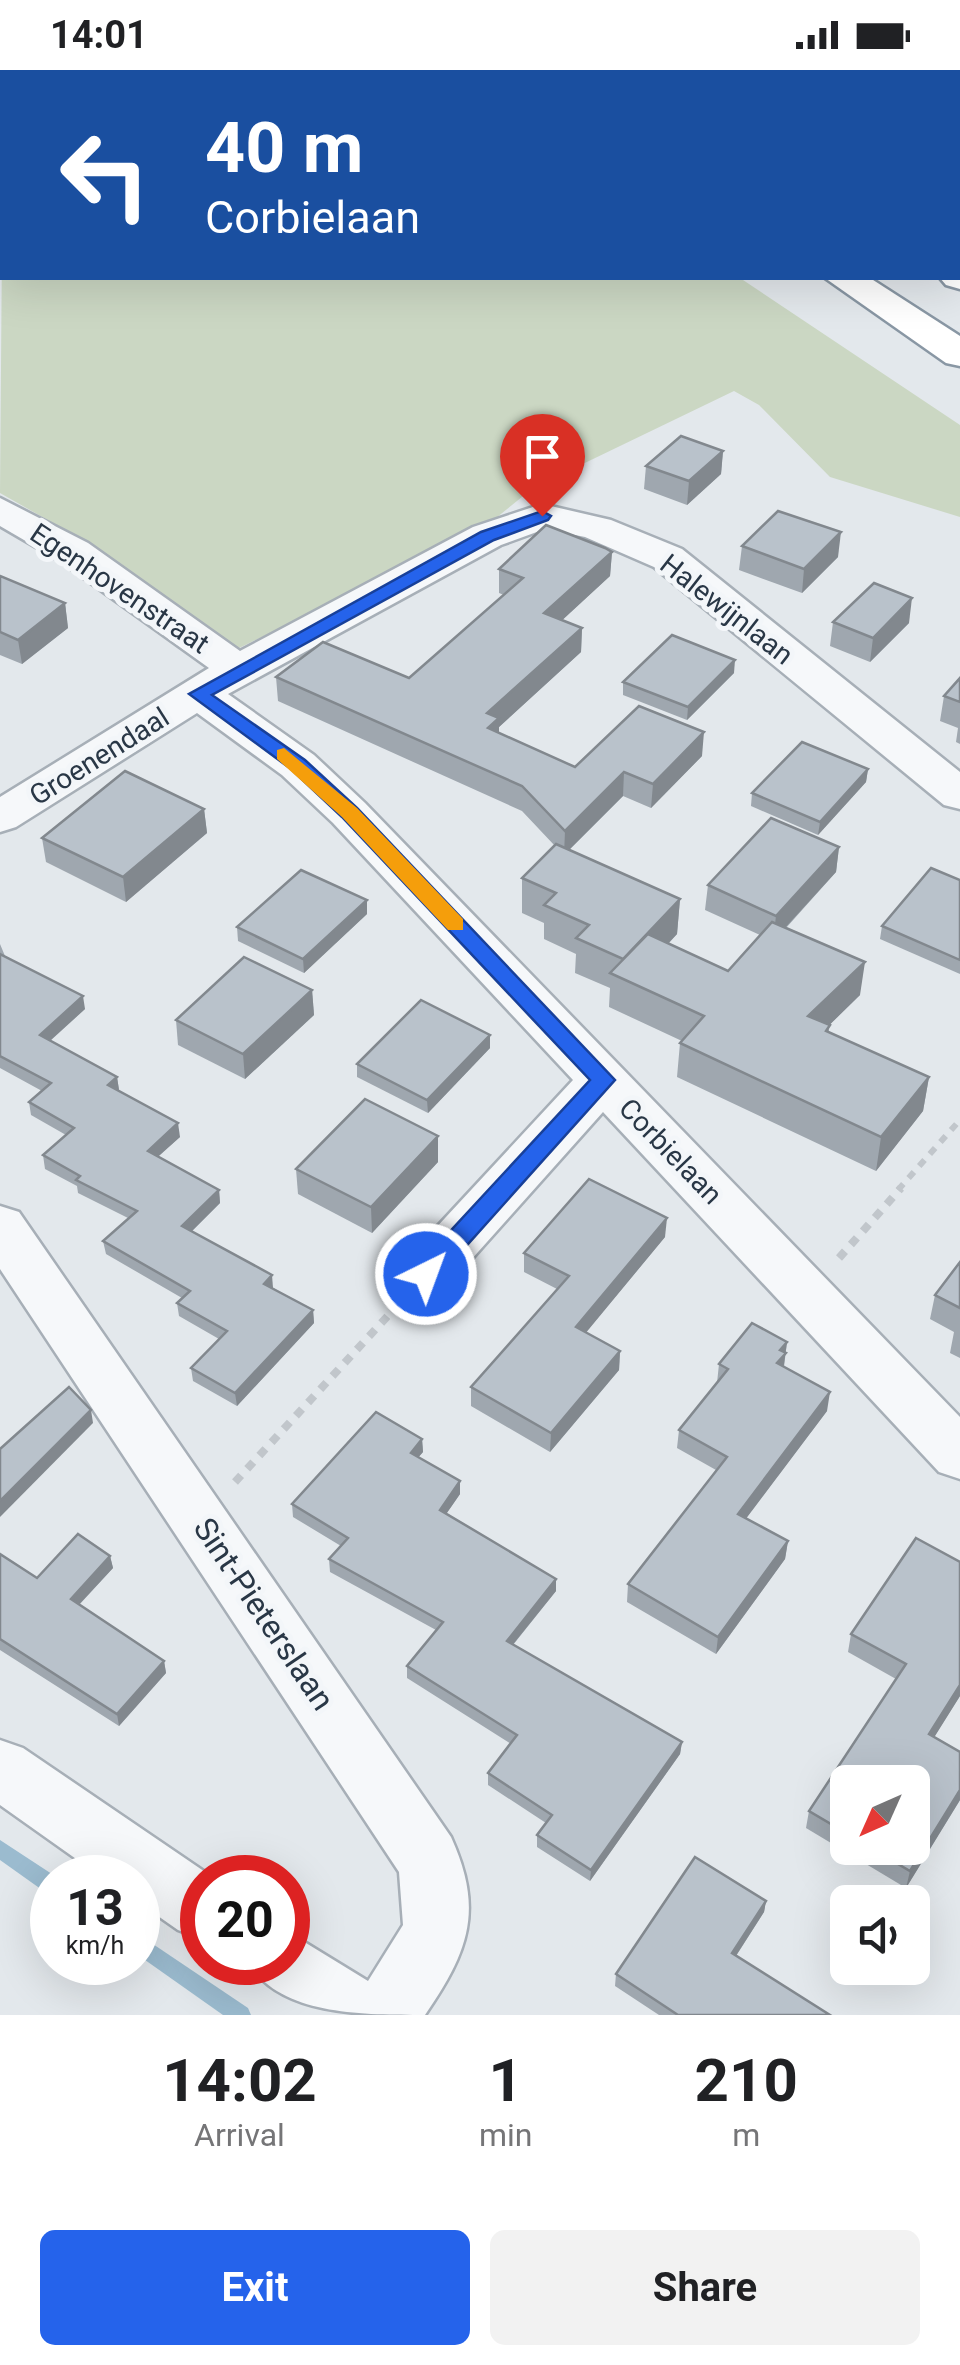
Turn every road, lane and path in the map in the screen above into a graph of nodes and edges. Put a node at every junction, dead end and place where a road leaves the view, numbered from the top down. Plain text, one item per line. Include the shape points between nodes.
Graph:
1 (847, 280) edge
2 (960, 354) edge
3 (0, 510) edge
4 (218, 682) junction
5 (960, 795) edge
6 (0, 817) edge
7 (603, 1080) junction
8 (960, 1120) edge
9 (0, 1226) edge
10 (851, 1243) dead end
11 (426, 1274) joint
12 (960, 1455) edge
13 (201, 1520) junction
14 (0, 1769) edge
15 (180, 1893) edge
16 (310, 1982) edge
17 (358, 2015) edge
18 (385, 2015) edge

1 - 2 highway
3 - 4 street, Egenhovenstraat via 74,552
4 - 5 street, Halewijnlaan via 487,536 542,516 597,528 668,558
4 - 6 street, Groenendaal
4 - 7 street, Corbielaan
7 - 11 street
7 - 12 street, Corbielaan
8 - 10 path
9 - 13 street, Sint-Pieterslaan
11 - 13 path
13 - 18 street, Sint-Pieterslaan via 408,1827 441,1893 435,1940
14 - 15 street
16 - 17 street

